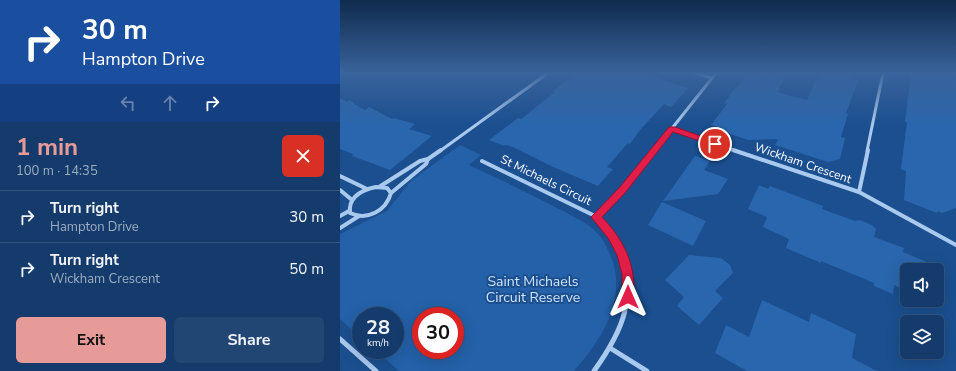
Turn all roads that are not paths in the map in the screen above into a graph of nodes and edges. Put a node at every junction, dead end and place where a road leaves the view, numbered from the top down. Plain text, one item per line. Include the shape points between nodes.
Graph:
1 (524, 90) edge
2 (702, 90) edge
3 (880, 90) edge
4 (672, 129) junction
5 (428, 159) junction
6 (482, 161) dead end
7 (340, 176) edge
8 (379, 187) junction
9 (367, 189) junction
10 (340, 190) edge
11 (859, 192) junction
12 (391, 193) junction
13 (352, 200) junction
14 (349, 211) junction
15 (340, 216) edge
16 (359, 216) junction
17 (596, 217) junction
18 (340, 228) edge
19 (956, 244) edge
20 (340, 339) edge
21 (610, 348) junction
22 (376, 371) edge
23 (594, 371) edge
24 (647, 371) edge

1 - 5 street
2 - 4 street
3 - 11 street, Wickham Crescent
4 - 11 street, Wickham Crescent
4 - 17 street via 622,190
5 - 8 street via 420,161
5 - 12 street via 426,164
6 - 17 street, St Michaels Circuit
7 - 9 street
8 - 9 street
8 - 12 street via 387,188
9 - 13 street
10 - 13 street
11 - 19 street
12 - 16 street via 388,202 382,208
13 - 14 street
14 - 15 street
14 - 16 street via 352,215
16 - 18 street
17 - 21 street, St Michaels Circuit via 619,247 628,274 628,297 622,322
20 - 22 street
21 - 23 street, St Michaels Circuit
21 - 24 street

